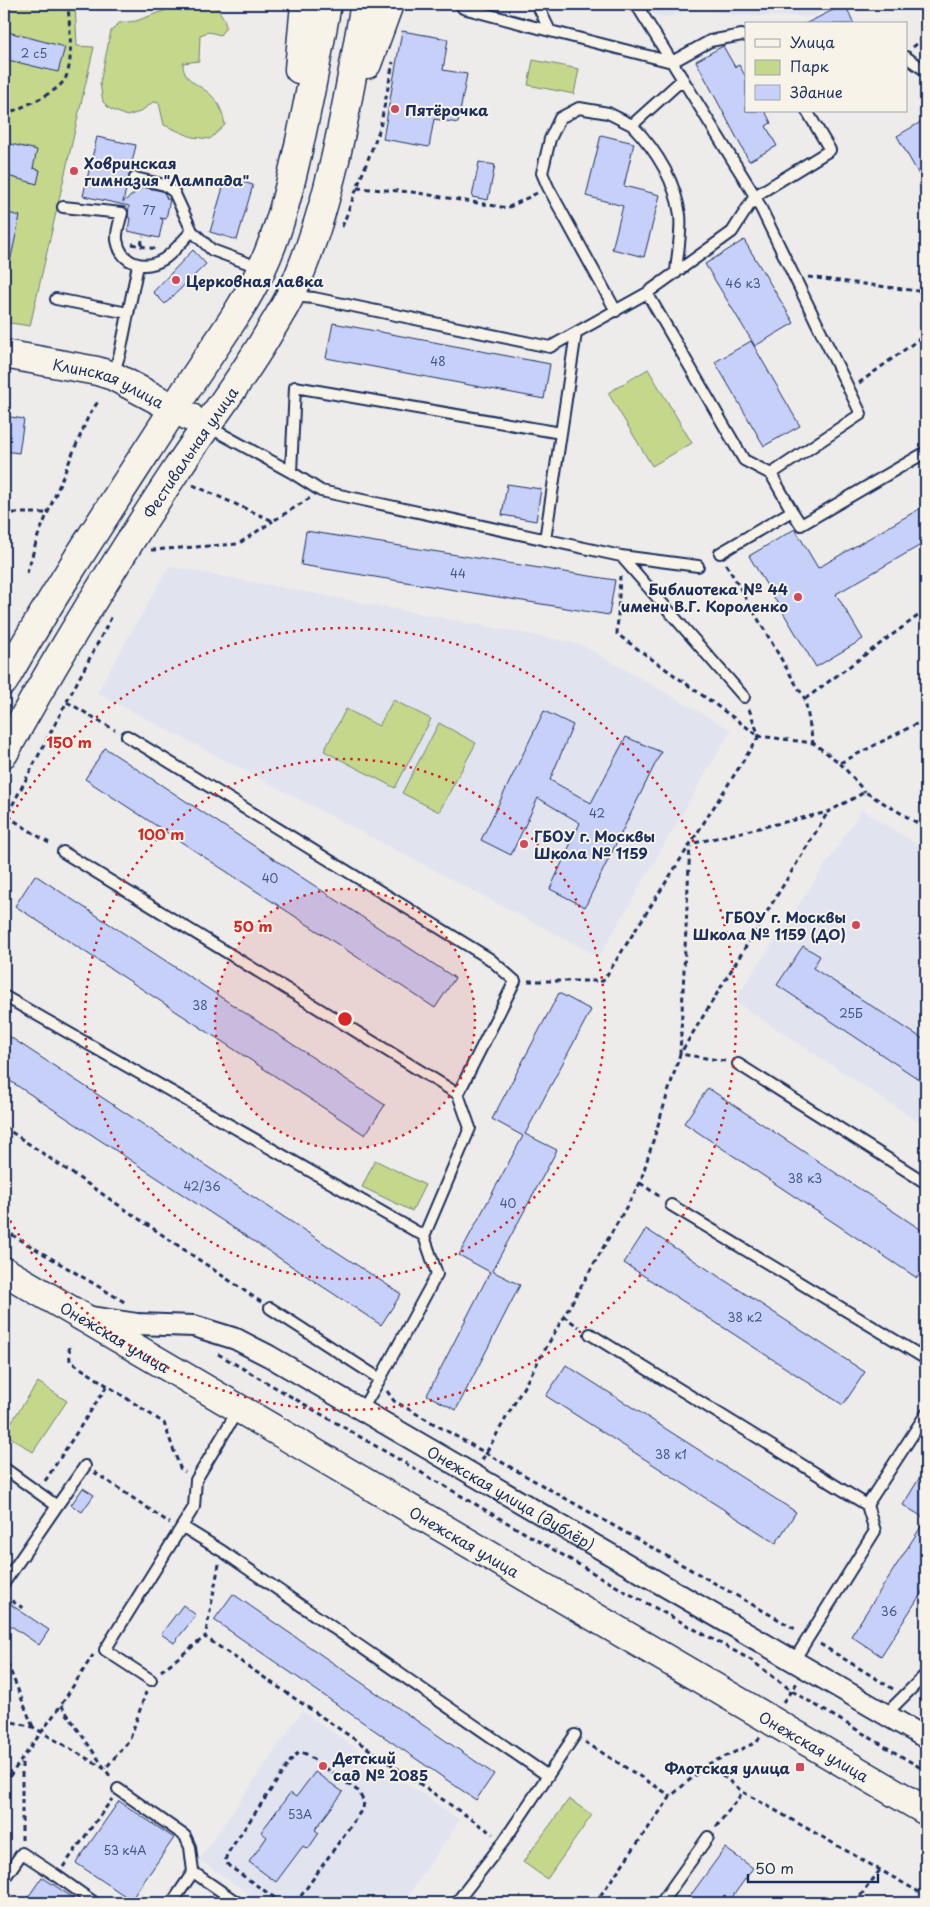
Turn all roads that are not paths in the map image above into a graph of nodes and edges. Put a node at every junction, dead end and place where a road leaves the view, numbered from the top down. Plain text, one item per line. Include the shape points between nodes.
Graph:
1 (305, 4) edge
2 (327, 4) edge
3 (365, 4) edge
4 (389, 4) edge
5 (537, 4) edge
6 (636, 4) edge
7 (463, 8) dead end
8 (550, 31) junction
9 (745, 36) edge
10 (908, 58) edge
11 (672, 62) junction
12 (926, 71) edge
13 (683, 80) junction
14 (808, 112) edge
15 (632, 125) junction
16 (341, 136) junction
17 (136, 178) dead end
18 (755, 196) junction
19 (63, 207) dead end
20 (283, 207) junction
21 (192, 231) junction
22 (138, 265) junction
23 (262, 269) junction
24 (676, 273) junction
25 (648, 293) junction
26 (290, 296) junction
27 (56, 299) dead end
28 (616, 311) junction
29 (128, 313) junction
30 (576, 333) junction
31 (4, 354) edge
32 (113, 376) junction
33 (174, 409) junction
34 (208, 426) junction
35 (561, 433) junction
36 (926, 452) edge
37 (291, 472) junction
38 (770, 474) junction
39 (792, 511) junction
40 (545, 540) junction
41 (720, 553) road end
42 (621, 556) junction
43 (698, 566) dead end
44 (4, 681) edge
45 (744, 697) road end
46 (127, 736) road end
47 (4, 753) edge
48 (63, 852) road end
49 (4, 996) edge
50 (738, 1064) road end
51 (458, 1094) junction
52 (926, 1183) edge
53 (671, 1204) road end
54 (424, 1236) junction
55 (4, 1271) edge
56 (270, 1308) road end
57 (76, 1314) junction
58 (590, 1334) road end
59 (926, 1359) edge
60 (380, 1380) junction
61 (238, 1409) junction
62 (361, 1411) junction
63 (926, 1414) edge
64 (85, 1466) road end
65 (4, 1468) edge
66 (867, 1505) junction
67 (57, 1506) junction
68 (179, 1526) junction
69 (4, 1583) edge
70 (793, 1662) junction
71 (926, 1674) edge
72 (150, 1680) road end
73 (886, 1714) junction
74 (575, 1735) road end
75 (926, 1738) edge
76 (548, 1776) junction
77 (118, 1789) road end
78 (926, 1812) edge
79 (708, 1837) road end
80 (193, 1872) junction
81 (4, 1879) edge
82 (95, 1903) edge
83 (172, 1903) edge
84 (238, 1903) edge
85 (456, 1903) edge
86 (661, 1903) edge

1 - 20 main road via 291,157
2 - 20 main road via 301,136
3 - 16 main road
4 - 16 main road
5 - 8 lane
6 - 11 lane
7 - 8 lane
8 - 11 lane
9 - 11 lane via 710,41
10 - 12 lane
11 - 13 lane
13 - 15 lane
13 - 18 lane
14 - 18 lane via 830,150
15 - 24 lane via 664,165 675,192 680,217
15 - 28 lane via 608,113 579,108 560,118 550,139 542,174
16 - 26 main road, Фестивальная улица via 310,250
17 - 21 lane via 166,185 174,192
18 - 24 lane via 732,232
18 - 38 lane via 861,414
19 - 22 lane via 122,213 117,237 120,250 129,261
20 - 23 main road
21 - 22 lane via 164,259
21 - 23 lane via 212,250
22 - 29 lane
23 - 33 main road via 247,298
24 - 25 lane
25 - 28 lane
25 - 38 lane via 744,460
26 - 30 lane via 314,298 550,347
26 - 34 main road, Фестивальная улица
27 - 29 lane
28 - 30 lane
29 - 32 lane
30 - 35 lane
31 - 32 main road, Клинская улица
32 - 33 main road, Клинская улица
33 - 34 main road, Клинская улица
33 - 44 main road
34 - 37 lane
34 - 47 main road, Фестивальная улица via 96,595
35 - 37 lane via 295,386
35 - 40 lane
36 - 39 lane via 801,526
37 - 40 lane via 321,491
38 - 39 lane
39 - 41 lane
40 - 42 lane
42 - 43 lane
42 - 45 lane
46 - 51 lane via 490,959 515,981
48 - 51 lane
49 - 54 lane
50 - 52 lane
51 - 54 lane via 470,1128
53 - 59 lane
54 - 60 lane via 436,1274
55 - 57 main road, Онежская улица
56 - 60 lane
57 - 61 main road, Онежская улица
57 - 62 street, Онежская улица (дублёр) via 137,1324 194,1326 236,1339
58 - 66 lane
60 - 62 lane
61 - 68 lane via 196,1480 194,1507
61 - 78 main road, Онежская улица
62 - 70 street, Онежская улица (дублёр)
63 - 66 lane
64 - 67 lane
65 - 67 lane
66 - 70 lane via 875,1530
67 - 69 lane
68 - 72 lane via 105,1650
68 - 76 lane via 222,1551
70 - 73 street, Онежская улица (дублёр)
71 - 73 lane
73 - 75 street, Онежская улица (дублёр)
74 - 76 lane
76 - 85 lane
77 - 80 lane via 185,1836 190,1846
79 - 86 lane
80 - 83 lane
80 - 84 lane
81 - 82 lane via 22,1853

